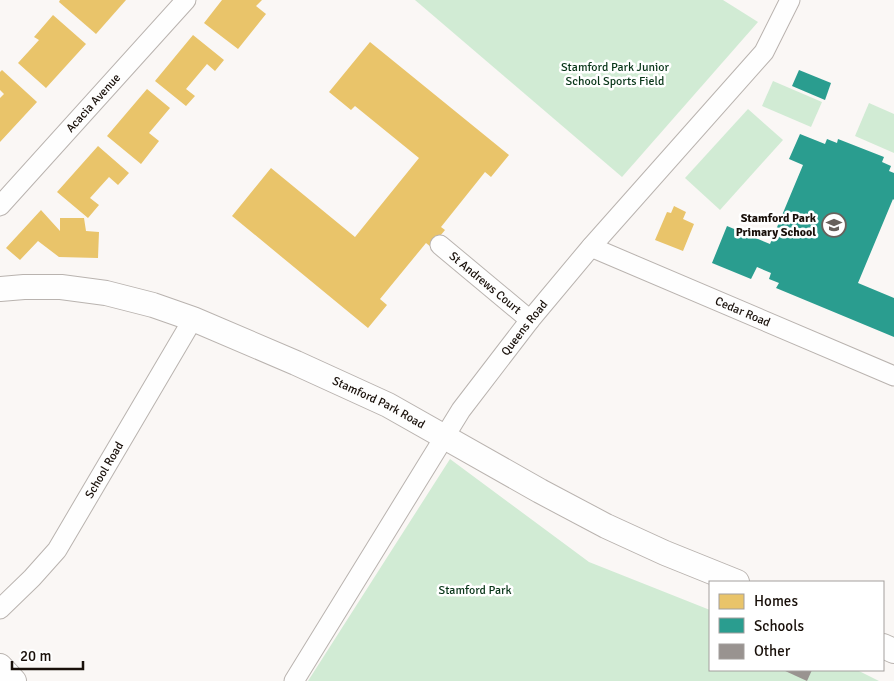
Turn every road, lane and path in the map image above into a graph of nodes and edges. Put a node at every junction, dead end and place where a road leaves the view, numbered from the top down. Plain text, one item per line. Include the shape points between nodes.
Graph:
1 (186, 0) edge
2 (790, 0) edge
3 (0, 206) edge
4 (440, 245) dead end
5 (590, 247) junction
6 (0, 289) edge
7 (193, 319) junction
8 (530, 320) junction
9 (894, 376) edge
10 (445, 437) junction
11 (734, 581) edge
12 (0, 609) edge
13 (0, 666) edge
14 (14, 681) edge
15 (294, 681) edge

1 - 3 street, Acacia Avenue
2 - 5 street, Queens Road via 764,52
4 - 8 street, St Andrews Court
5 - 8 street, Queens Road
5 - 9 street, Cedar Road
6 - 7 street, Stamford Park Road via 61,287 106,292
7 - 10 street, Stamford Park Road via 388,405
7 - 12 street, School Road via 57,550
8 - 10 street, Queens Road via 461,410
10 - 11 street, Stamford Park Road via 606,526
10 - 15 street, Queens Road
13 - 14 street

